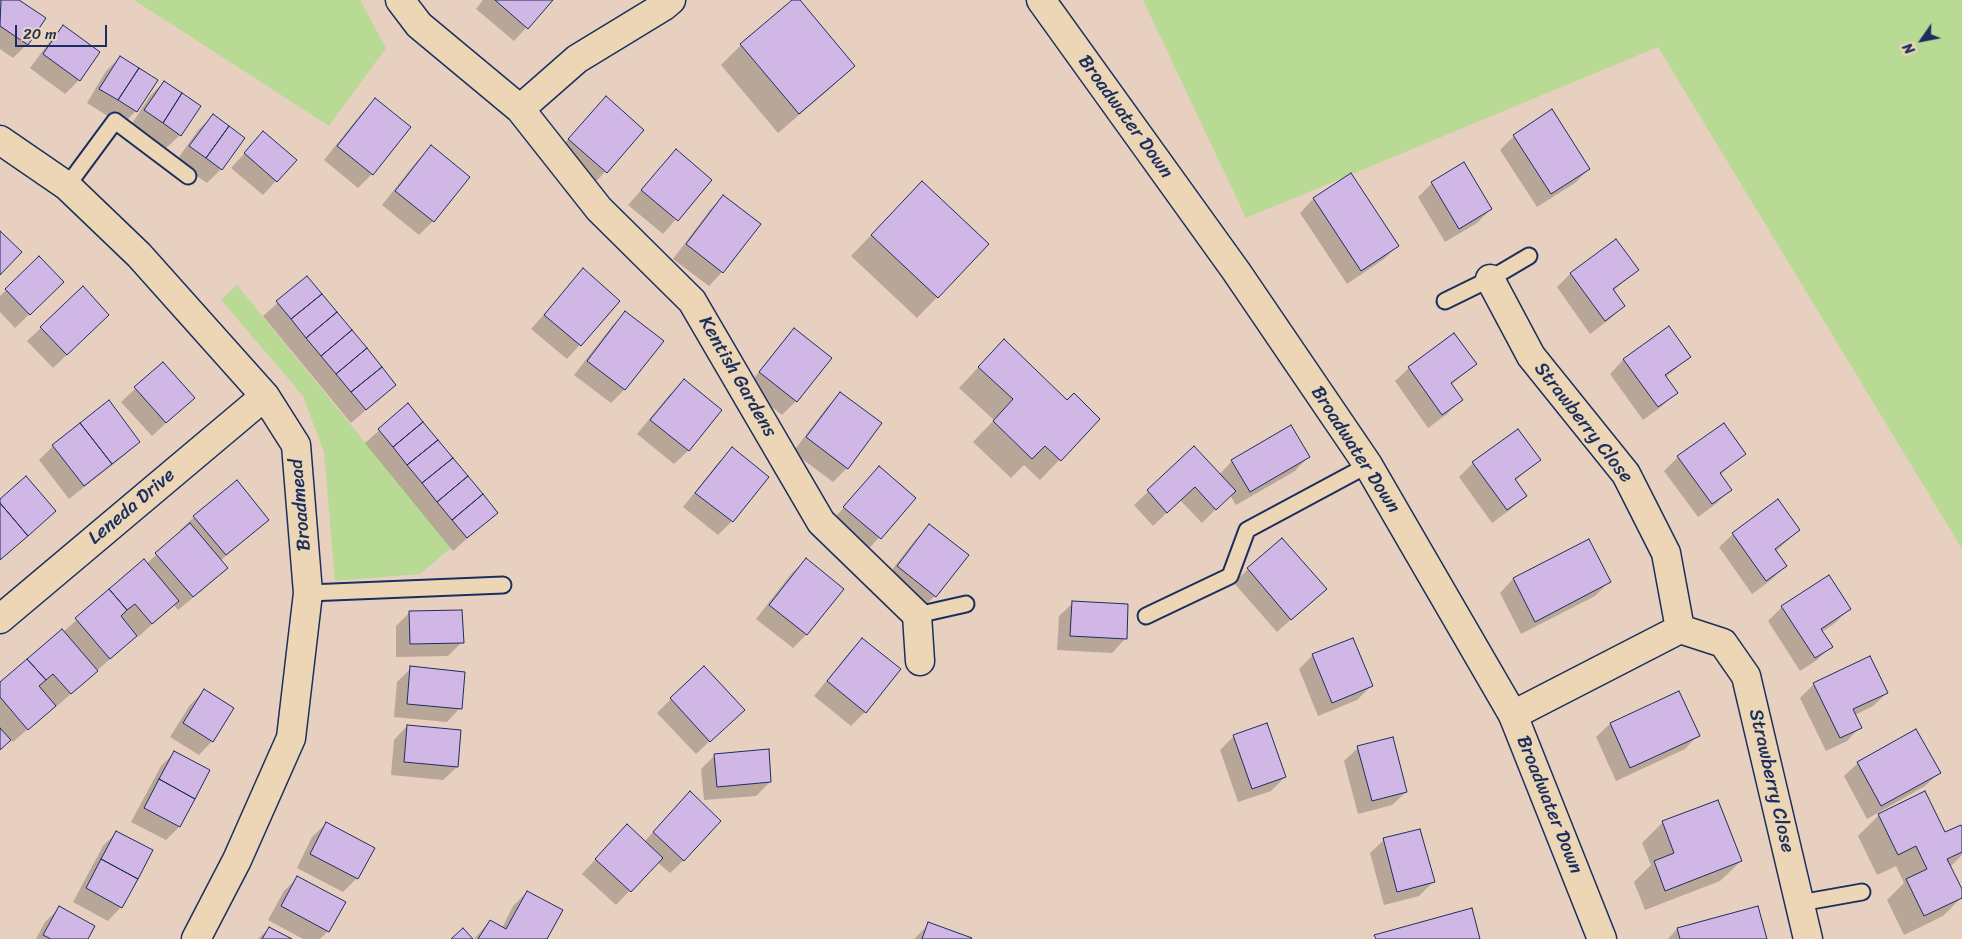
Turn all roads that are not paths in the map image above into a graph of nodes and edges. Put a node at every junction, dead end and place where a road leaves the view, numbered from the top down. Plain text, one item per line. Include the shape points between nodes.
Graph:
1 (400, 0) edge
2 (671, 0) edge
3 (1041, 0) edge
4 (520, 109) junction
5 (0, 140) edge
6 (188, 176) dead end
7 (67, 186) junction
8 (1529, 256) dead end
9 (1490, 279) junction
10 (1445, 301) dead end
11 (265, 396) junction
12 (1368, 464) junction
13 (503, 585) dead end
14 (308, 593) junction
15 (966, 604) dead end
16 (917, 615) junction
17 (1146, 616) dead end
18 (0, 619) edge
19 (1680, 629) junction
20 (920, 661) dead end
21 (1513, 715) junction
22 (1862, 892) dead end
23 (1800, 903) junction
24 (196, 939) edge
25 (1602, 939) edge
26 (1808, 939) edge

1 - 4 street, Kentish Gardens via 419,25
2 - 4 street via 577,59
3 - 12 street, Broadwater Down via 1230,263
4 - 16 street, Kentish Gardens via 599,209 692,301 821,522
5 - 7 street, Broadmead
6 - 7 lane via 115,121
7 - 11 street, Broadmead via 139,256
8 - 9 lane
9 - 10 lane
9 - 19 street, Strawberry Close via 1531,356 1626,474 1666,553
11 - 14 street, Broadmead via 296,445
11 - 18 street, Leneda Drive
12 - 17 lane via 1247,530 1230,576
12 - 21 street, Broadwater Down
13 - 14 lane
14 - 24 street, Broadmead via 292,738 237,860
15 - 16 lane
16 - 20 street
19 - 21 street
19 - 23 street, Strawberry Close via 1722,643 1746,676
21 - 25 street, Broadwater Down
22 - 23 lane
23 - 26 street, Strawberry Close

